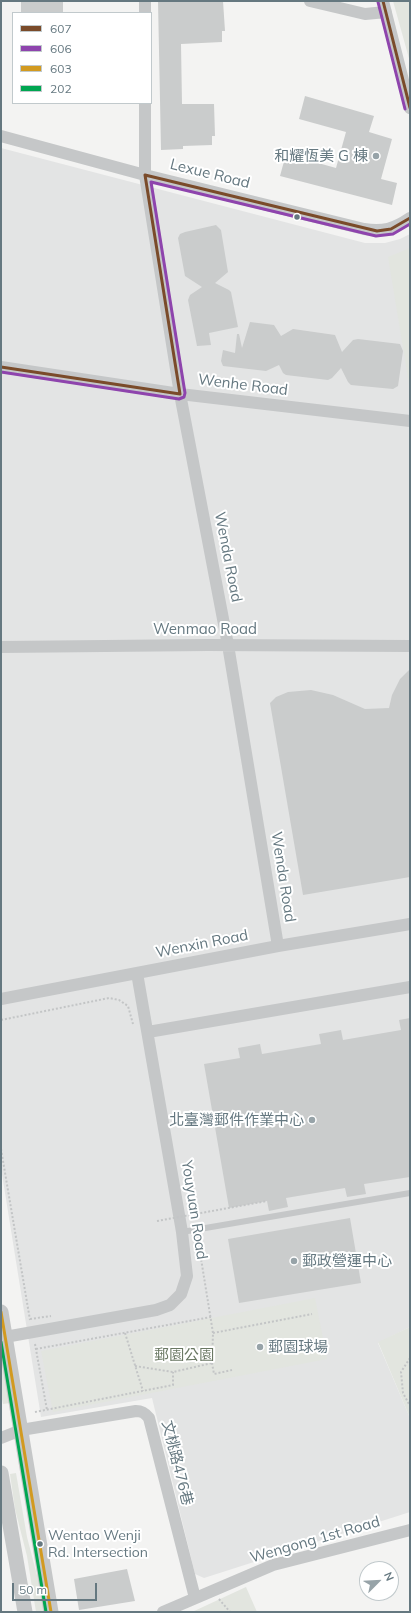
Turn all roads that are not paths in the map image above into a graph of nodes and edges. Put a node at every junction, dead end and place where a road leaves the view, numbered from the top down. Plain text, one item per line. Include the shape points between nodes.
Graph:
1 (145, 1) edge
2 (310, 1) edge
3 (384, 7) edge
4 (145, 12) edge
5 (145, 104) edge
6 (410, 108) edge
7 (1, 136) edge
8 (145, 175) junction
9 (410, 218) edge
10 (1, 367) edge
11 (180, 394) junction
12 (410, 421) edge
13 (228, 645) junction
14 (410, 646) edge
15 (1, 648) edge
16 (410, 924) edge
17 (278, 946) junction
18 (137, 973) junction
19 (410, 987) edge
20 (1, 999) edge
21 (148, 1032) junction
22 (410, 1193) edge
23 (182, 1232) junction
24 (1, 1312) edge
25 (5, 1337) junction
26 (21, 1430) junction
27 (1, 1438) edge
28 (1, 1473) edge
29 (410, 1530) edge
30 (195, 1598) junction
31 (25, 1612) edge
32 (51, 1612) edge
33 (163, 1612) edge

1 - 4 street
2 - 3 street via 365,14
3 - 6 street
5 - 8 street, Wenda Road
7 - 8 street, Lexue Road
8 - 9 street, Lexue Road via 377,231 391,229
8 - 11 street, Wenda Road
10 - 11 street, Wenhe Road
11 - 12 street, Wenhe Road
11 - 13 street, Wenda Road
13 - 14 street, Wenmao Road
13 - 15 street, Wenmao Road
13 - 17 street, Wenda Road
16 - 17 street, Wenxin Road
17 - 18 street, Wenxin Road
18 - 20 street, Wenxin Road
18 - 21 street, Youyuan Road
19 - 21 street
21 - 23 street, Youyuan Road
22 - 23 lane
23 - 25 street, Youyuan Road via 187,1276 181,1294 170,1305 156,1310
24 - 25 street
25 - 26 street
26 - 27 street
26 - 30 street, 文桃路476巷 via 136,1411 146,1414
26 - 32 street
28 - 31 street
29 - 30 street, Wengong 1st Road via 273,1565
30 - 33 street, Wengong 1st Road

